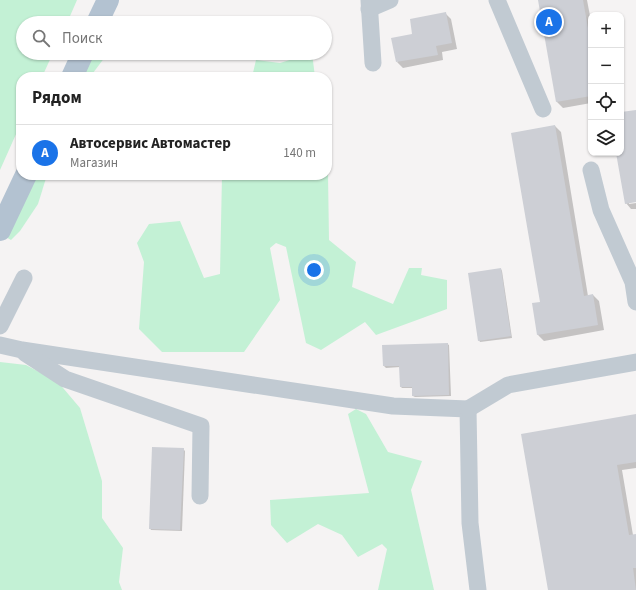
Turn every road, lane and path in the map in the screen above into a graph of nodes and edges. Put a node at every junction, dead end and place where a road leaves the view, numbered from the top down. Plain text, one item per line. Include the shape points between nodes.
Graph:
1 (108, 0) edge
2 (390, 0) edge
3 (497, 0) edge
4 (369, 5) edge
5 (100, 16) edge
6 (80, 60) edge
7 (374, 63) dead end
8 (74, 72) edge
9 (543, 109) dead end
10 (591, 170) dead end
11 (24, 180) edge
12 (0, 230) edge
13 (24, 278) dead end
14 (636, 302) edge
15 (0, 326) edge
16 (0, 346) edge
17 (22, 350) junction
18 (636, 362) edge
19 (468, 409) junction
20 (200, 496) dead end
21 (478, 590) edge

1 - 5 main road
2 - 4 street
3 - 9 street
4 - 7 street
6 - 8 main road
10 - 14 street via 602,210 633,282
11 - 12 main road
13 - 15 street
16 - 17 street
17 - 19 street via 393,406
17 - 20 street via 64,379 202,426
18 - 19 street via 508,385
19 - 21 street via 470,523

